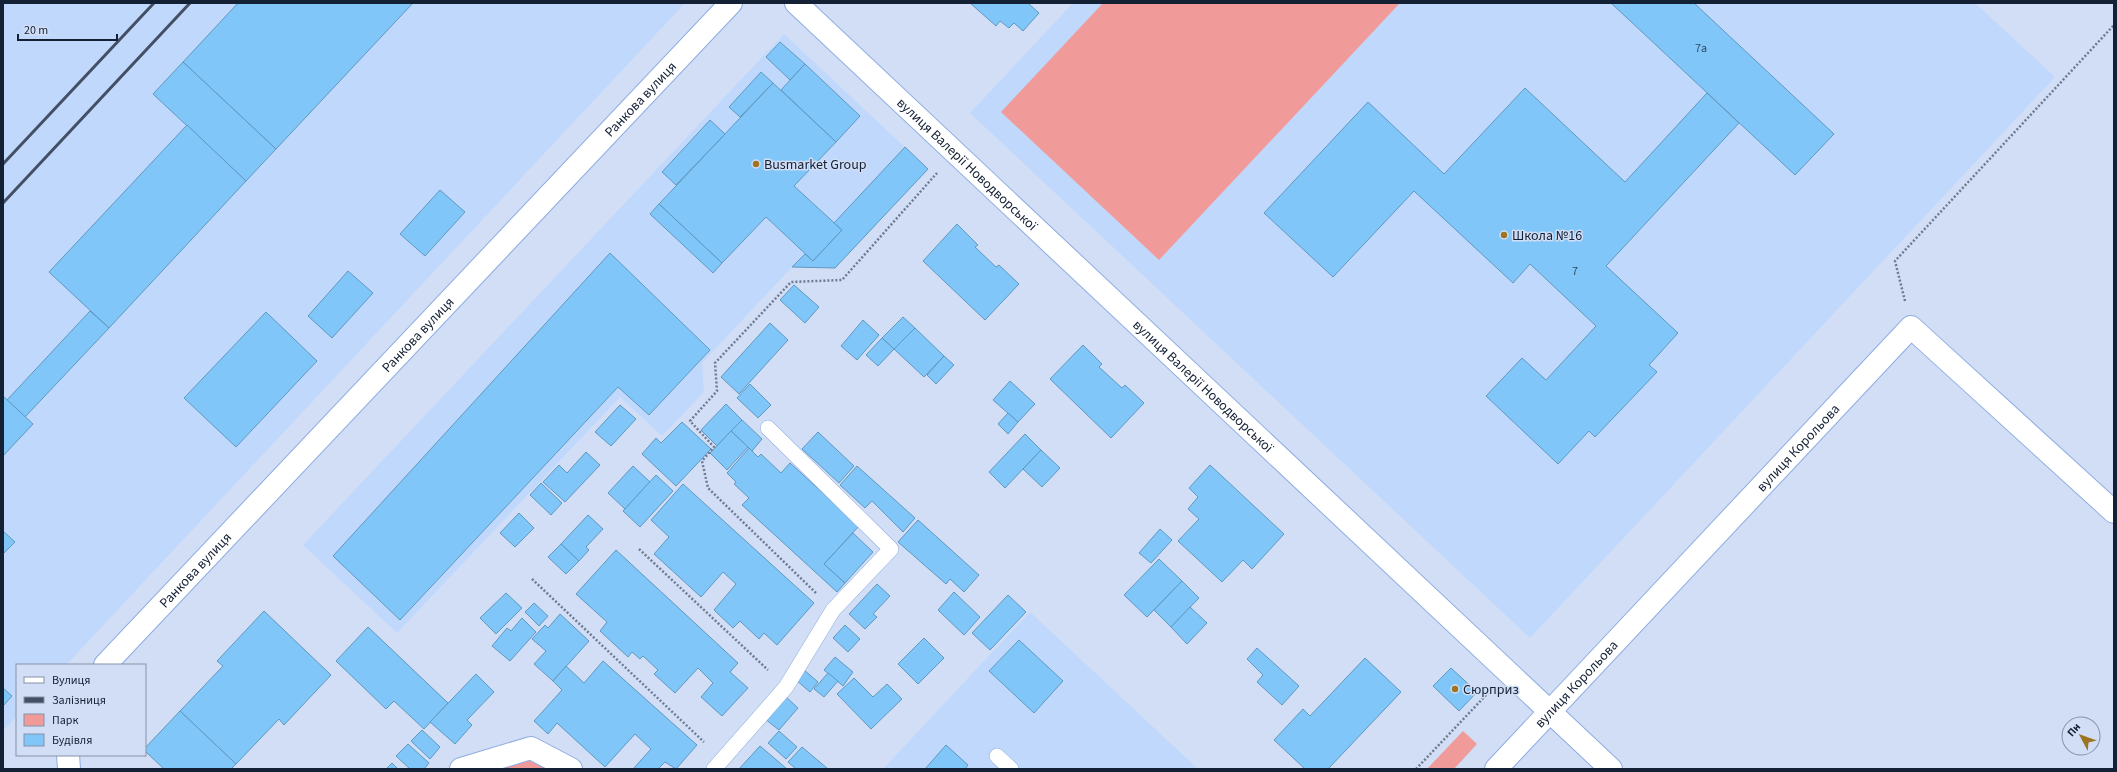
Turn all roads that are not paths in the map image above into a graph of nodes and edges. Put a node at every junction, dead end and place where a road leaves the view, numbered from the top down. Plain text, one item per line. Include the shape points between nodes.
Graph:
1 (730, 3) edge
2 (796, 3) edge
3 (768, 428) dead end
4 (2114, 512) edge
5 (106, 664) edge
6 (1550, 711) junction
7 (68, 756) edge
8 (997, 756) dead end
9 (718, 764) edge
10 (69, 769) edge
11 (461, 769) edge
12 (571, 769) edge
13 (1011, 769) edge
14 (1496, 769) edge
15 (1611, 769) edge

1 - 5 street, Ранкова вулиця
2 - 6 street, вулиця Валерії Новодворської
3 - 9 lane via 891,549 833,610 786,687
4 - 6 street, вулиця Корольова via 1911,327
6 - 14 street, вулиця Корольова
6 - 15 street, вулиця Валерії Новодворської
7 - 10 street
8 - 13 lane
11 - 12 street via 531,748

